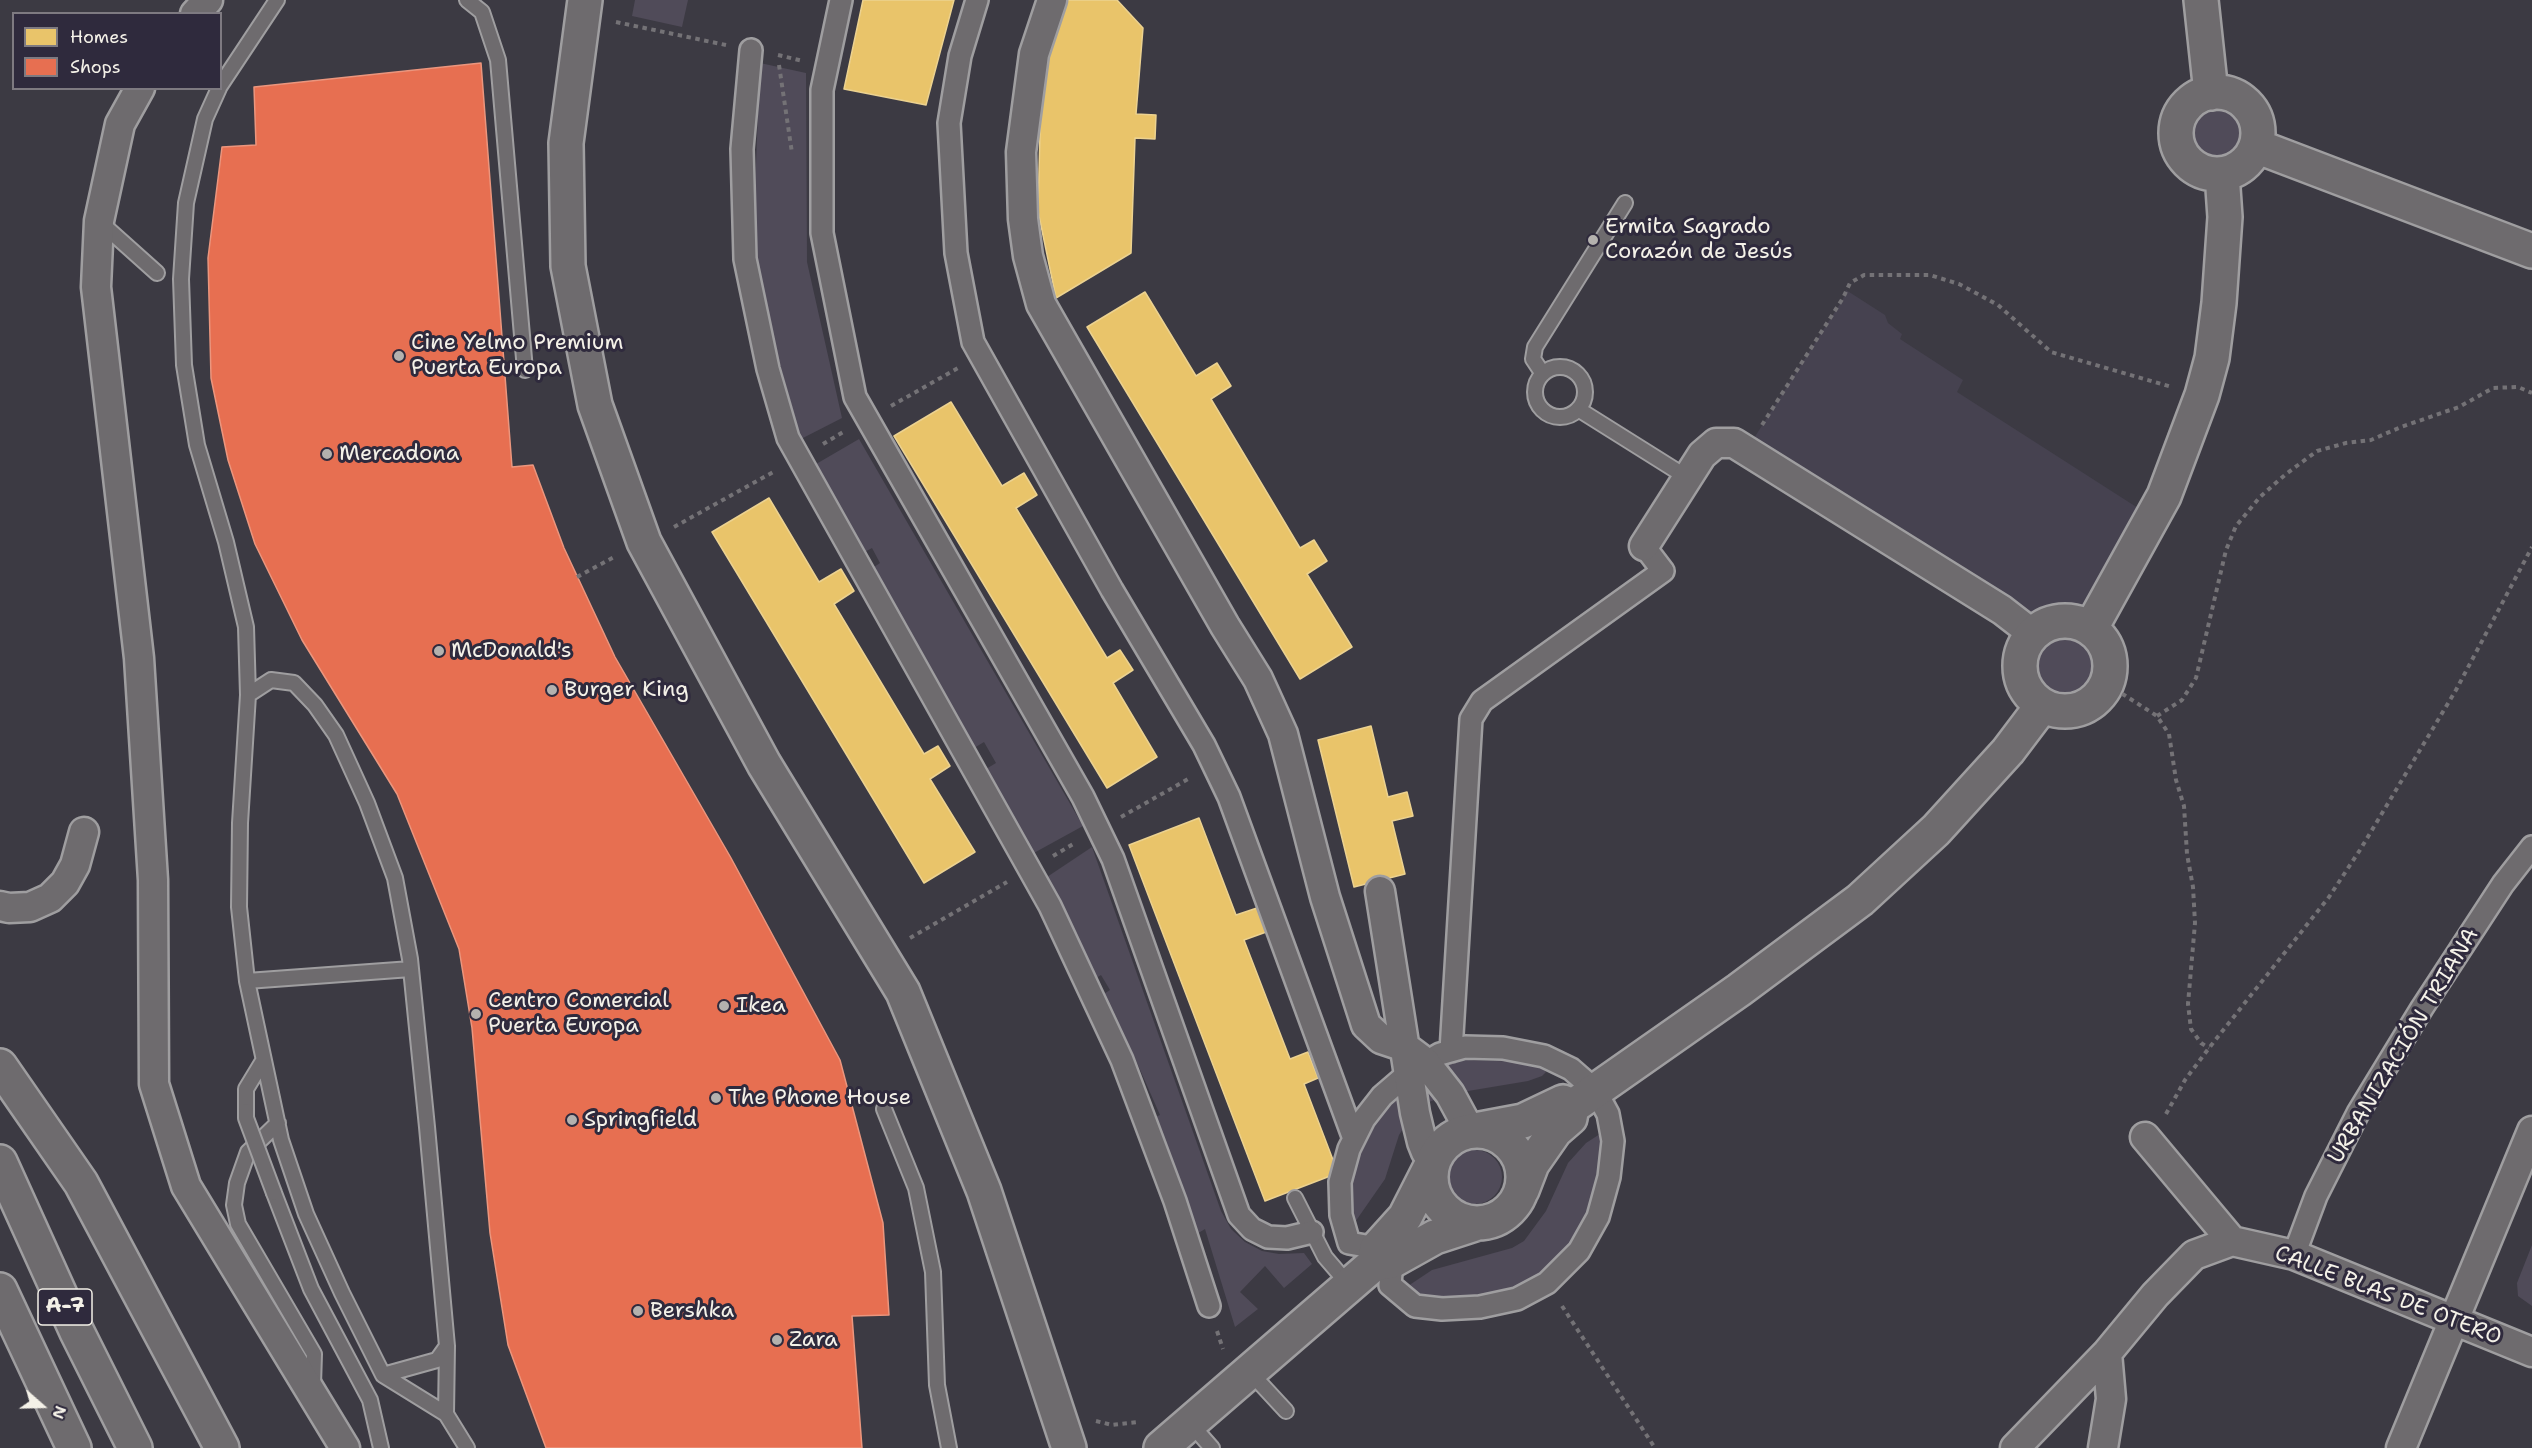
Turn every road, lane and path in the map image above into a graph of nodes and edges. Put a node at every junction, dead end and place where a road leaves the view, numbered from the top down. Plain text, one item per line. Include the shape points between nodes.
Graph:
1 (208, 0) edge
2 (277, 0) edge
3 (467, 0) edge
4 (841, 0) edge
5 (977, 0) edge
6 (1052, 0) edge
7 (2201, 0) edge
8 (583, 7) edge
9 (197, 12) edge
10 (721, 44) dead end
11 (751, 50) dead end
12 (222, 84) edge
13 (139, 90) edge
14 (219, 90) edge
15 (2211, 93) junction
16 (2256, 146) junction
17 (2222, 174) junction
18 (1625, 203) dead end
19 (99, 221) junction
20 (2532, 251) edge
21 (156, 273) dead end
22 (980, 356) junction
23 (525, 370) dead end
24 (1543, 374) junction
25 (2532, 393) edge
26 (2202, 395) junction
27 (907, 397) dead end
28 (1578, 409) junction
29 (854, 427) dead end
30 (1747, 449) junction
31 (798, 458) junction
32 (1688, 478) junction
33 (687, 520) dead end
34 (1644, 546) joint
35 (2532, 547) edge
36 (2091, 628) junction
37 (2033, 634) junction
38 (2107, 684) junction
39 (248, 695) junction
40 (2042, 706) junction
41 (2157, 716) junction
42 (1214, 765) junction
43 (1143, 804) dead end
44 (84, 832) dead end
45 (2532, 847) edge
46 (1030, 868) junction
47 (1380, 891) dead end
48 (0, 906) edge
49 (918, 934) dead end
50 (411, 969) junction
51 (248, 981) junction
52 (2209, 1048) junction
53 (1451, 1051) junction
54 (263, 1061) junction
55 (1413, 1061) junction
56 (0, 1066) edge
57 (1583, 1098) junction
58 (884, 1109) dead end
59 (278, 1123) junction
60 (1472, 1131) junction
61 (2532, 1131) edge
62 (2145, 1137) joint
63 (1354, 1139) junction
64 (1434, 1161) junction
65 (0, 1162) edge
66 (1521, 1190) junction
67 (1295, 1198) dead end
68 (1478, 1223) junction
69 (1312, 1232) junction
70 (2232, 1241) junction
71 (2294, 1255) junction
72 (1381, 1258) junction
73 (1349, 1286) junction
74 (0, 1290) edge
75 (1560, 1302) dead end
76 (1209, 1306) dead end
77 (2452, 1320) junction
78 (447, 1346) junction
79 (2532, 1352) edge
80 (2107, 1353) junction
81 (1249, 1371) junction
82 (383, 1375) junction
83 (313, 1394) junction
84 (1286, 1411) dead end
85 (446, 1414) junction
86 (1059, 1415) junction
87 (1148, 1419) dead end
88 (1190, 1423) junction
89 (74, 1448) edge
90 (135, 1448) edge
91 (222, 1448) edge
92 (345, 1448) edge
93 (381, 1448) edge
94 (467, 1448) edge
95 (949, 1448) edge
96 (1069, 1448) edge
97 (1161, 1448) edge
98 (1212, 1448) edge
99 (1655, 1448) edge
100 (2015, 1448) edge
101 (2103, 1448) edge
102 (2401, 1448) edge

1 - 9 street
2 - 12 lane
3 - 23 lane via 482,12 498,60
4 - 69 street via 822,90 822,233 855,397 1083,797 1113,859 1239,1215 1252,1229 1268,1237 1287,1238
5 - 22 street via 960,56 948,123 956,253
6 - 55 street via 1034,54 1021,152 1024,229 1041,304 1258,679 1289,754 1322,885 1366,1025
7 - 15 main road
8 - 10 path
8 - 86 main road via 567,142 568,266 595,405 644,542 764,764 903,992 984,1191
11 - 31 street via 742,149 745,259 768,369 788,438
13 - 19 street via 120,124
14 - 39 lane via 205,119 186,203 181,279 184,365 197,445 246,627
15 - 16 main road via 2234,96 2252,112
15 - 17 main road via 2184,109 2177,139 2192,166
16 - 17 main road via 2243,164
16 - 20 main road
17 - 26 main road via 2225,217 2219,303 2212,358
18 - 24 lane via 1535,347 1533,359
19 - 21 lane
19 - 83 street via 96,287 139,658 153,880 154,1084 186,1186
22 - 27 path
22 - 42 street
24 - 28 lane via 1552,368 1574,370 1585,388
24 - 28 lane via 1537,384 1539,405 1558,417
25 - 41 path via 2518,387 2493,388 2459,407 2371,440 2346,442 2317,452 2286,474 2236,526 2226,550 2196,678 2182,700
26 - 30 path via 2051,352 1998,305 1959,284 1930,275 1864,275 1850,283
26 - 36 main road via 2164,496
28 - 32 lane
29 - 31 path
30 - 32 street via 1734,443 1716,443 1702,455
30 - 37 street
31 - 33 path
31 - 46 street
32 - 34 street
34 - 53 street via 1663,571 1482,701 1471,719
35 - 52 path via 2451,699 2360,850 2329,897
36 - 37 main road via 2068,620 2043,626
36 - 38 main road via 2103,639 2109,653 2111,669
37 - 40 main road via 2020,658 2020,672 2031,697
38 - 40 main road via 2087,706 2056,711
38 - 41 path
39 - 50 lane via 271,680 294,683 336,735 395,878
39 - 51 lane via 239,906
40 - 57 main road via 1936,830 1860,900
41 - 52 path via 2169,734 2175,780 2184,806 2193,887 2195,922 2188,1004 2191,1029
42 - 43 path
42 - 63 street
44 - 48 street via 70,874 50,898 30,907
45 - 71 street, URBANIZACIÓN TRIANA via 2503,884 2358,1113 2316,1196
46 - 49 path
46 - 76 street via 1122,1060
47 - 55 street
50 - 51 lane
50 - 78 lane
51 - 54 lane
52 - 62 path via 2174,1098 2162,1123
53 - 55 street
53 - 57 street via 1465,1047 1503,1048 1544,1056 1571,1068
54 - 59 lane
54 - 93 lane, bridge via 246,1089 246,1118 311,1289 370,1400
55 - 60 street via 1449,1094
55 - 63 street via 1364,1119
55 - 64 street via 1422,1142
56 - 91 main road via 81,1183
57 - 60 main road via 1563,1102 1523,1121
57 - 66 main road via 1532,1164
57 - 72 street via 1608,1114 1613,1141 1609,1177 1598,1217 1579,1251 1547,1283 1517,1299 1480,1307 1415,1306 1390,1285
58 - 95 lane via 916,1188 933,1272 937,1385
59 - 82 lane via 306,1214
59 - 83 lane via 248,1152 234,1205 238,1224 314,1354
60 - 64 main road via 1448,1140
60 - 66 main road via 1490,1132 1513,1148 1523,1175
61 - 77 street
62 - 70 street
63 - 72 street via 1340,1182 1341,1215 1349,1243
64 - 68 main road via 1431,1178 1440,1206 1464,1221
64 - 72 main road
65 - 90 main road, A-7
66 - 68 main road via 1516,1203 1505,1213
67 - 69 lane
68 - 72 main road
69 - 73 lane via 1325,1257
70 - 71 street, CALLE BLAS DE OTERO
70 - 80 street via 2194,1255
71 - 77 street, CALLE BLAS DE OTERO
72 - 73 main road
73 - 81 main road
74 - 89 main road, A-7
75 - 99 path
77 - 79 street, CALLE BLAS DE OTERO
77 - 102 street
78 - 82 lane via 437,1360
78 - 85 lane
80 - 100 street
80 - 101 street via 2111,1399
81 - 84 lane
81 - 88 main road
82 - 85 lane
83 - 92 street
85 - 94 lane
86 - 87 path via 1078,1410 1112,1425
86 - 96 main road
88 - 97 main road
88 - 98 lane

